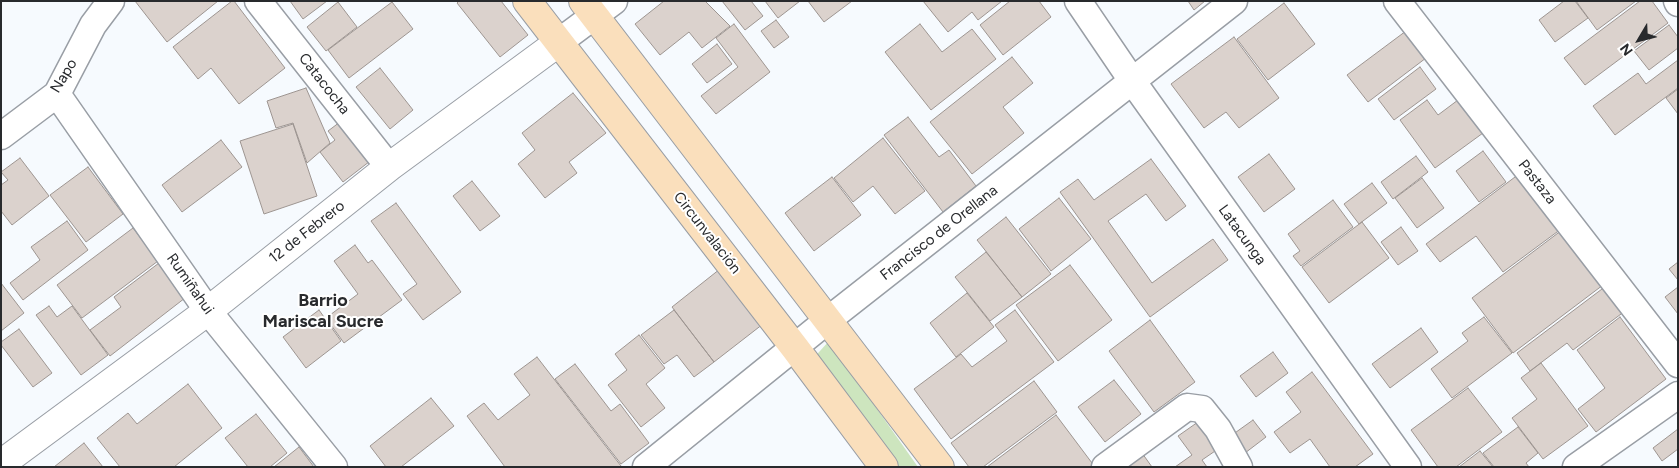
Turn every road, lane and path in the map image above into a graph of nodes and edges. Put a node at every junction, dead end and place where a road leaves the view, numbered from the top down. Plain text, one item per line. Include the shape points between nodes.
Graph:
1 (111, 1) edge
2 (258, 1) edge
3 (526, 1) edge
4 (1078, 1) edge
5 (1234, 1) edge
6 (1397, 1) edge
7 (597, 6) edge
8 (559, 42) junction
9 (1133, 82) junction
10 (57, 94) junction
11 (1, 136) edge
12 (389, 167) junction
13 (208, 311) junction
14 (828, 320) junction
15 (795, 348) junction
16 (1678, 364) edge
17 (1678, 395) edge
18 (1, 464) edge
19 (334, 467) edge
20 (646, 467) edge
21 (884, 467) edge
22 (940, 467) edge
23 (1105, 467) edge
24 (1239, 467) edge
25 (1408, 467) edge
26 (1576, 467) edge

1 - 10 street, Napo via 93,25
2 - 12 street, Catacocha
3 - 8 main road, Circunvalación
4 - 9 street, Latacunga
5 - 9 street, Francisco de Orellana
6 - 16 street, Pastaza
7 - 8 street, 12 de Febrero
7 - 14 main road
8 - 12 street, 12 de Febrero
8 - 15 main road, Circunvalación
9 - 14 street, Francisco de Orellana
9 - 25 street, Latacunga
10 - 11 street, Napo
10 - 13 street, Rumiñahui
12 - 13 street, 12 de Febrero
13 - 18 street, 12 de Febrero
13 - 19 street, Rumiñahui
14 - 15 street, Francisco de Orellana
14 - 22 main road
15 - 20 street, Francisco de Orellana
15 - 21 main road, Circunvalación
17 - 26 street
23 - 24 street via 1187,407 1202,409 1218,429

